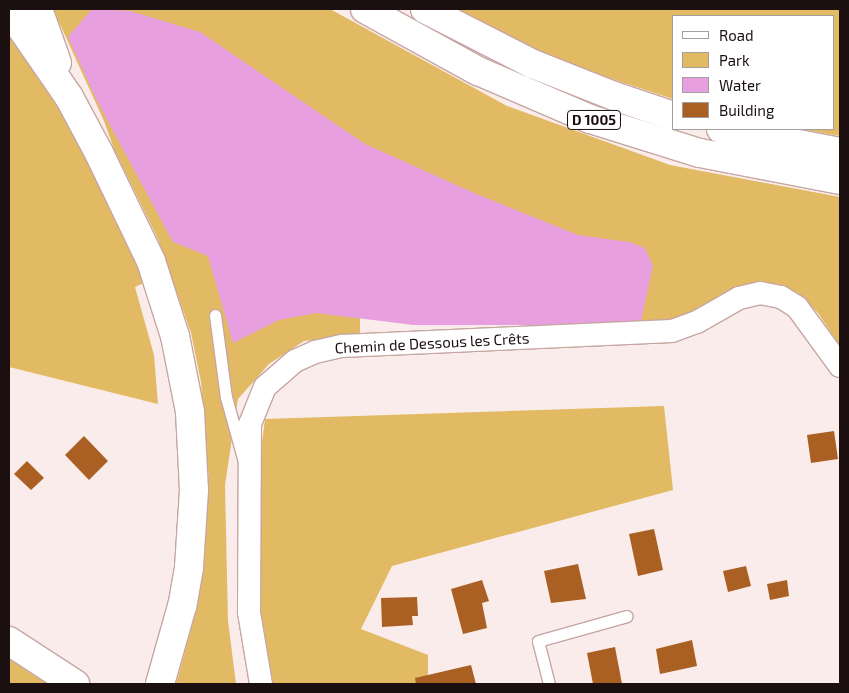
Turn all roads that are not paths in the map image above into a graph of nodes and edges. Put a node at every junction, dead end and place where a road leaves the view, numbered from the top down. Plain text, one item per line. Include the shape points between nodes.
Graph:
1 (38, 9) edge
2 (366, 9) edge
3 (425, 9) edge
4 (9, 10) edge
5 (69, 97) junction
6 (672, 116) edge
7 (726, 130) edge
8 (840, 152) edge
9 (840, 180) edge
10 (215, 315) dead end
11 (840, 366) edge
12 (248, 474) junction
13 (627, 616) dead end
14 (9, 641) edge
15 (75, 684) edge
16 (160, 684) edge
17 (261, 684) edge
18 (549, 684) edge

1 - 5 main road
2 - 9 main road, D 1005 via 478,71 590,119 700,153
3 - 6 main road, D 1005 via 533,64
4 - 5 main road
5 - 16 main road via 151,261 176,336 188,403 194,490 191,548 182,606
7 - 8 main road
10 - 12 lane via 226,397
11 - 12 street, Chemin de Dessous les Crêts via 797,306 781,297 760,293 739,298 697,322 672,331 329,348 295,361 262,392 250,424
12 - 17 street, Chemin de Dessous les Crêts via 250,620
13 - 18 lane via 538,641
14 - 15 main road

